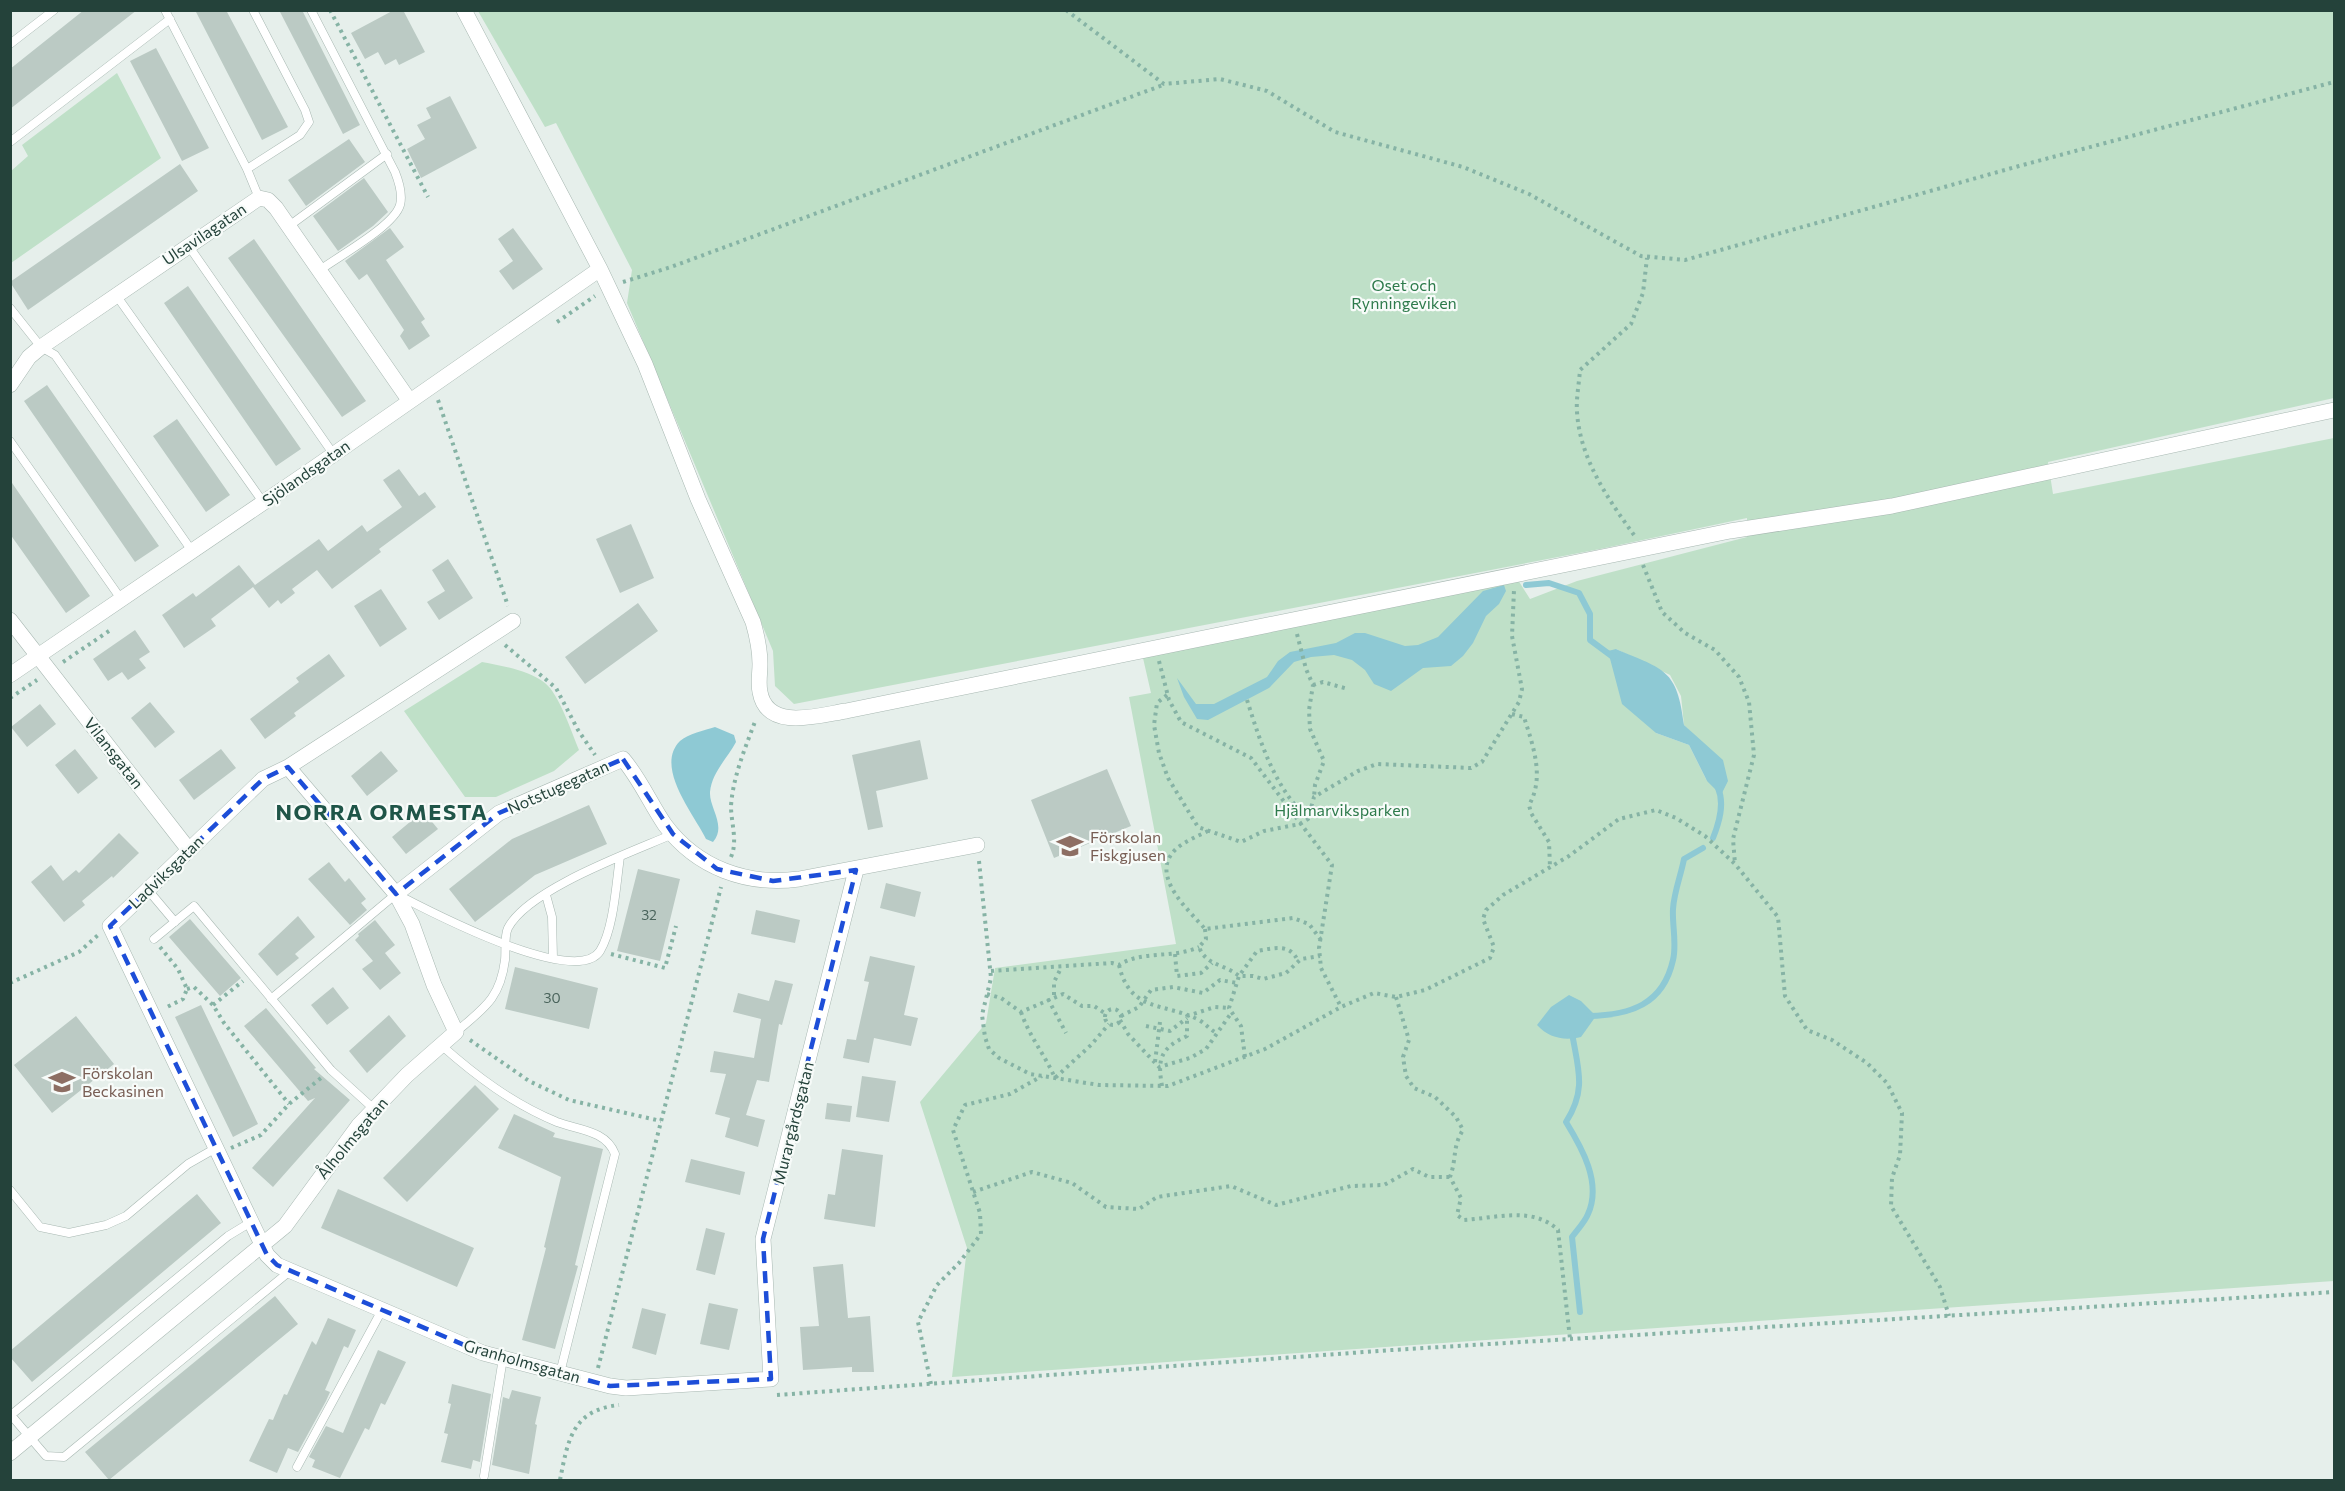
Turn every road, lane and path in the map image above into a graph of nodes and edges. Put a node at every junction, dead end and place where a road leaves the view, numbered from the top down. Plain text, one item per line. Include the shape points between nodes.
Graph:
1 (54, 10) edge
2 (165, 10) edge
3 (254, 10) edge
4 (311, 10) edge
5 (330, 10) edge
6 (464, 10) edge
7 (1066, 10) edge
8 (170, 19) junction
9 (10, 44) edge
10 (2334, 81) edge
11 (1164, 84) junction
12 (10, 142) edge
13 (387, 154) junction
14 (247, 169) junction
15 (428, 197) dead end
16 (259, 198) junction
17 (289, 226) junction
18 (188, 245) junction
19 (600, 268) junction
20 (320, 270) junction
21 (608, 287) junction
22 (116, 295) junction
23 (10, 308) edge
24 (41, 347) junction
25 (10, 385) edge
26 (409, 400) junction
27 (439, 402) dead end
28 (2334, 410) edge
29 (10, 441) edge
30 (334, 455) junction
31 (263, 502) junction
32 (192, 551) junction
33 (1515, 574) junction
34 (121, 599) junction
35 (10, 620) edge
36 (513, 621) joint
37 (493, 634) junction
38 (1299, 645) dead end
39 (1155, 646) junction
40 (39, 656) junction
41 (10, 675) edge
42 (1313, 685) junction
43 (1347, 689) dead end
44 (1167, 695) junction
45 (1247, 700) dead end
46 (765, 703) junction
47 (1512, 714) junction
48 (288, 766) junction
49 (603, 767) junction
50 (1314, 797) junction
51 (1308, 819) junction
52 (1300, 824) junction
53 (1208, 831) junction
54 (673, 834) junction
55 (977, 845) joint
56 (189, 850) junction
57 (621, 857) junction
58 (1550, 867) junction
59 (856, 870) junction
60 (725, 872) junction
61 (148, 890) junction
62 (396, 894) junction
63 (546, 895) junction
64 (175, 922) junction
65 (110, 926) junction
66 (676, 927) dead end
67 (1205, 929) junction
68 (154, 939) joint
69 (1321, 940) junction
70 (507, 946) junction
71 (1198, 947) junction
72 (599, 952) junction
73 (1175, 954) junction
74 (1320, 956) junction
75 (553, 958) junction
76 (1298, 961) junction
77 (1212, 963) junction
78 (1119, 965) junction
79 (1061, 968) junction
80 (991, 971) junction
81 (251, 974) junction
82 (1239, 976) junction
83 (10, 983) edge
84 (1237, 983) junction
85 (187, 989) junction
86 (987, 994) junction
87 (1054, 996) junction
88 (1396, 997) junction
89 (272, 999) junction
90 (1048, 999) junction
91 (1143, 1003) junction
92 (213, 1005) junction
93 (1341, 1006) junction
94 (1231, 1010) junction
95 (1021, 1012) junction
96 (1106, 1014) junction
97 (152, 1015) junction
98 (1187, 1017) junction
99 (1121, 1018) junction
100 (1160, 1023) dead end
101 (1109, 1024) junction
102 (1146, 1026) dead end
103 (1158, 1028) junction
104 (456, 1032) junction
105 (1066, 1033) dead end
106 (1217, 1034) junction
107 (472, 1041) junction
108 (441, 1045) junction
109 (454, 1056) junction
110 (1245, 1057) junction
111 (1155, 1062) junction
112 (1159, 1067) junction
113 (331, 1070) junction
114 (1042, 1076) junction
115 (1055, 1078) junction
116 (1162, 1086) junction
117 (289, 1104) junction
118 (374, 1109) junction
119 (661, 1121) junction
120 (216, 1148) junction
121 (1450, 1177) junction
122 (10, 1190) edge
123 (973, 1192) junction
124 (251, 1222) junction
125 (262, 1244) junction
126 (290, 1271) junction
127 (2334, 1292) edge
128 (382, 1310) junction
129 (1949, 1316) junction
130 (1570, 1339) junction
131 (503, 1358) junction
132 (561, 1373) junction
133 (771, 1379) joint
134 (595, 1382) junction
135 (931, 1384) junction
136 (775, 1395) dead end
137 (629, 1404) dead end
138 (11, 1414) edge
139 (29, 1438) junction
140 (10, 1453) edge
141 (297, 1467) dead end
142 (484, 1476) dead end
143 (560, 1480) edge

1 - 9 lane
2 - 8 lane
3 - 14 lane via 309,122 300,135
4 - 13 lane
5 - 15 path
6 - 19 street
7 - 11 path
8 - 12 lane
8 - 14 lane
10 - 11 path via 1685,260 1641,256 1529,194 1463,167 1335,132 1267,91 1220,78
11 - 21 path
13 - 17 lane
13 - 20 lane via 400,184 397,211 392,219
14 - 16 lane
16 - 17 street, Ulsavilagatan via 272,204
16 - 18 street, Ulsavilagatan
17 - 20 street, Ulsavilagatan
18 - 22 street, Ulsavilagatan
18 - 30 lane
19 - 21 street
19 - 26 street, Sjölandsgatan
20 - 26 street, Ulsavilagatan
21 - 46 street via 645,364 698,499 753,622 759,643 760,693
22 - 24 street, Ulsavilagatan
22 - 31 lane
23 - 24 lane
24 - 25 street, Ulsavilagatan
24 - 32 lane via 55,355
26 - 30 street, Sjölandsgatan
27 - 36 path
28 - 33 street via 1892,506 1730,531
29 - 34 lane
30 - 31 street, Sjölandsgatan
31 - 32 street, Sjölandsgatan
32 - 34 street, Sjölandsgatan
33 - 39 street
33 - 47 path via 1512,636 1522,689
34 - 40 street, Sjölandsgatan
35 - 40 street
36 - 37 street, Ladviksgatan
37 - 48 street, Ladviksgatan
37 - 49 path via 556,688
38 - 42 path
39 - 44 path
39 - 46 street via 799,719 786,718
40 - 41 street, Sjölandsgatan
40 - 56 street, Vilansgatan
42 - 43 path via 1323,681
42 - 50 path via 1310,729 1324,761
44 - 52 path via 1181,722 1251,758
44 - 53 path via 1157,703 1155,713 1159,753 1168,778 1198,826
45 - 51 path via 1265,757 1294,805
46 - 60 path via 759,710 735,782 731,805 735,848
47 - 50 path via 1482,762 1471,768 1377,764
47 - 58 path via 1524,717 1537,761 1537,791 1529,805 1549,842
48 - 56 street, Ladviksgatan via 263,779
48 - 62 street
49 - 54 street, Notstugegatan via 623,759
49 - 62 street, Notstugegatan via 499,813
50 - 51 path
51 - 52 path
52 - 53 path via 1264,831 1241,842
52 - 69 path via 1332,865
53 - 67 path via 1174,850 1167,871 1169,886
54 - 57 lane
54 - 60 street, Notstugegatan via 702,860
55 - 59 street, Notstugegatan
55 - 80 path
56 - 61 street, Ladviksgatan
57 - 63 lane
57 - 72 lane via 611,917
58 - 88 path via 1486,910 1483,919 1494,947 1490,958 1425,990
58 - 129 path via 1619,819 1656,810 1705,836 1736,864 1778,917 1785,996 1807,1030 1832,1040 1867,1063 1887,1083 1902,1113 1891,1206 1940,1287
59 - 60 street, Notstugegatan via 772,881 745,879
59 - 133 street, Murargårdsgatan via 763,1239
60 - 119 path
61 - 64 lane
61 - 65 street, Ladviksgatan
62 - 70 lane via 461,928
62 - 89 lane
62 - 104 street
63 - 70 lane via 517,916 507,930
63 - 75 lane via 552,917
64 - 68 lane
64 - 81 lane via 194,906
65 - 83 path via 79,952
65 - 97 street
66 - 72 path via 665,968
67 - 69 path via 1293,918 1309,924
67 - 71 path via 1206,939
68 - 85 path via 178,969
69 - 74 path
70 - 75 lane
70 - 104 lane via 493,1001
71 - 73 path
71 - 77 path
72 - 75 lane via 591,959
73 - 77 path via 1177,976 1201,973
73 - 78 path via 1129,959
74 - 76 path
74 - 93 path via 1321,968
76 - 82 path via 1286,973 1263,979
76 - 82 path via 1292,951 1281,946 1257,951
77 - 82 path via 1230,968
78 - 79 path
78 - 91 path via 1123,982
79 - 80 path
79 - 87 path via 1054,982
80 - 86 path
81 - 89 lane
81 - 92 path
82 - 84 path
84 - 91 path via 1220,980 1203,993 1173,987 1151,990
84 - 94 path
85 - 92 path via 194,987
85 - 97 path via 183,999
86 - 95 path via 1001,998
86 - 114 path via 982,1015 989,1049 1030,1074
87 - 90 path
87 - 96 path via 1063,994
88 - 93 path via 1374,993
88 - 121 path via 1409,1040 1403,1057 1406,1076 1414,1088 1442,1103 1462,1130 1455,1143 1456,1162
89 - 113 lane
90 - 95 path
90 - 105 path
91 - 98 path
91 - 99 path
92 - 117 path
93 - 110 path
94 - 98 path via 1215,1007
94 - 106 path
94 - 110 path via 1241,1026
95 - 115 path
96 - 99 path via 1114,1009
96 - 101 path
97 - 120 street
98 - 103 path via 1170,1031
98 - 106 path via 1201,1021
98 - 112 path via 1186,1036 1169,1044
99 - 101 path via 1117,1024
99 - 111 path via 1128,1034
100 - 103 path
101 - 115 path
102 - 103 path
103 - 111 path
104 - 107 path
104 - 108 street, Ålholmsgatan
106 - 112 path via 1206,1049
107 - 109 path
107 - 119 path via 529,1081 569,1100
108 - 109 lane
108 - 118 street, Ålholmsgatan
109 - 132 lane via 510,1098 557,1122 601,1136 615,1154
110 - 116 path
111 - 112 path
112 - 116 path
113 - 117 path
113 - 118 lane
114 - 115 path
114 - 123 path via 1010,1094 965,1105 953,1130
115 - 116 path via 1099,1085
117 - 120 path via 261,1135 230,1148
118 - 125 street, Ålholmsgatan via 336,1153 289,1221
119 - 134 path
120 - 122 lane via 188,1164 126,1216 69,1233 40,1227
120 - 124 street
121 - 123 path via 1429,1177 1413,1169 1384,1185 1351,1186 1276,1205 1231,1186 1157,1197 1139,1209 1106,1207 1072,1183 1032,1172
121 - 130 path via 1461,1198 1456,1215 1464,1220 1532,1215 1547,1220 1558,1230
123 - 135 path via 981,1234 937,1285 918,1322
124 - 125 street
124 - 138 lane via 228,1236
125 - 126 street, Granholmsgatan via 267,1256
125 - 139 street, Ålholmsgatan
126 - 128 street, Granholmsgatan
126 - 139 lane via 64,1457 46,1456
127 - 129 path
128 - 131 street, Granholmsgatan
128 - 141 lane
129 - 130 path
130 - 135 path
131 - 132 street, Granholmsgatan
131 - 142 lane
132 - 134 street, Granholmsgatan
133 - 134 street, Granholmsgatan via 626,1388
135 - 136 path
137 - 143 path via 592,1411 581,1420 566,1450
138 - 139 lane
139 - 140 street, Ålholmsgatan

